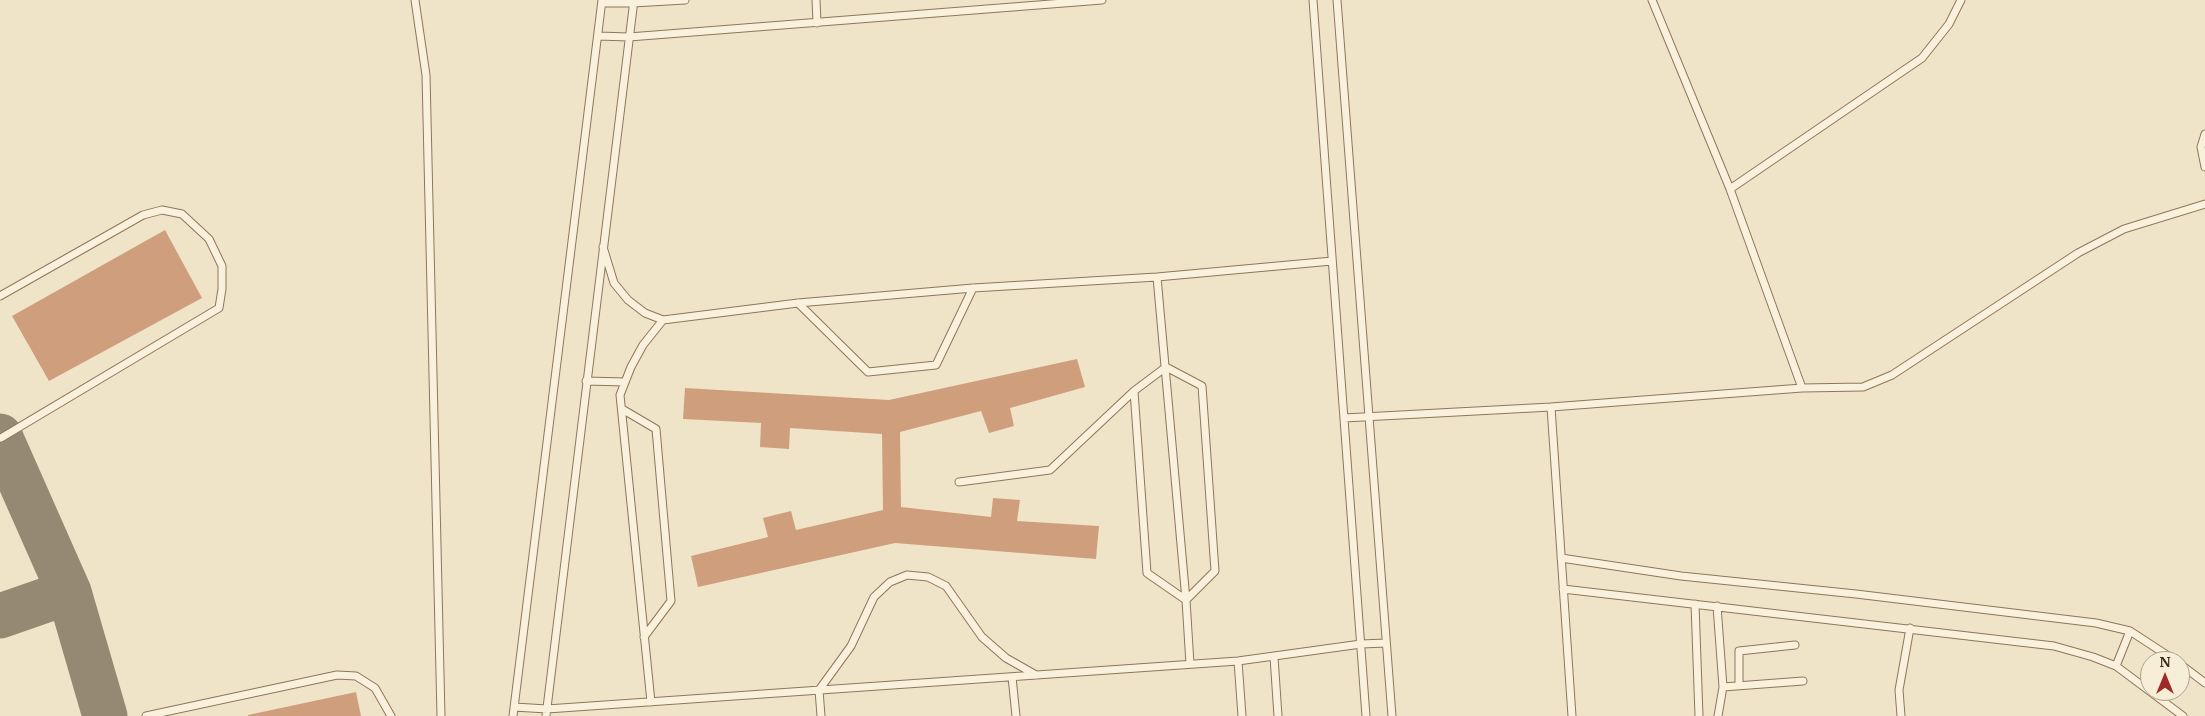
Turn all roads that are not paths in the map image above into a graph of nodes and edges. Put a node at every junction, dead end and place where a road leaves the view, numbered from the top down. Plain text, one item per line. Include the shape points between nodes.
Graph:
1 (416, 0) edge
2 (685, 0) edge
3 (816, 0) edge
4 (1102, 0) edge
5 (1313, 0) edge
6 (1337, 0) edge
7 (1652, 0) edge
8 (1961, 0) edge
9 (602, 1) edge
10 (634, 2) edge
11 (1014, 4) edge
12 (817, 23) junction
13 (598, 36) junction
14 (629, 37) junction
15 (2205, 134) edge
16 (2205, 167) edge
17 (1730, 189) junction
18 (2205, 204) edge
19 (603, 247) junction
20 (1332, 261) junction
21 (1157, 277) junction
22 (973, 288) junction
23 (0, 296) edge
24 (798, 303) junction
25 (663, 320) junction
26 (1166, 367) junction
27 (586, 381) junction
28 (625, 382) junction
29 (1802, 388) junction
30 (1134, 391) junction
31 (1551, 407) junction
32 (622, 409) junction
33 (1369, 416) junction
34 (1344, 418) junction
35 (1, 438) dead end
36 (959, 482) dead end
37 (1561, 558) junction
38 (1563, 589) junction
39 (1186, 600) junction
40 (1695, 604) junction
41 (1717, 606) junction
42 (1910, 628) junction
43 (2130, 631) junction
44 (644, 637) junction
45 (1386, 643) junction
46 (1361, 644) junction
47 (1795, 645) dead end
48 (2161, 651) edge
49 (1274, 657) junction
50 (1238, 661) junction
51 (1190, 664) junction
52 (2116, 666) junction
53 (2190, 672) edge
54 (1036, 675) junction
55 (1012, 676) junction
56 (1803, 681) dead end
57 (2205, 683) edge
58 (1739, 685) junction
59 (1723, 686) junction
60 (819, 690) junction
61 (651, 702) junction
62 (514, 707) junction
63 (547, 712) edge
64 (146, 716) edge
65 (391, 716) edge
66 (441, 716) edge
67 (513, 716) edge
68 (821, 716) edge
69 (1016, 716) edge
70 (1242, 716) edge
71 (1278, 716) edge
72 (1366, 716) edge
73 (1392, 716) edge
74 (1572, 716) edge
75 (1699, 716) edge
76 (1718, 716) edge
77 (1901, 716) edge
78 (2183, 716) edge

1 - 66 lane via 426,75
2 - 10 lane
3 - 12 lane
4 - 11 lane
5 - 20 lane
6 - 33 lane
7 - 17 lane
8 - 17 lane via 1949,24 1922,58
9 - 10 lane
9 - 13 lane
10 - 14 lane
11 - 12 lane
12 - 14 lane
13 - 14 lane
13 - 62 lane
14 - 19 lane
15 - 16 lane via 2202,147
17 - 29 lane
18 - 29 lane via 2124,229 2078,253 1892,375 1863,387
19 - 25 lane via 614,283 623,294 645,313
19 - 27 lane
20 - 21 lane
20 - 34 lane
21 - 22 lane
21 - 26 lane
22 - 24 lane
22 - 24 lane via 936,365 868,372
23 - 35 lane via 143,215 162,210 182,214 209,238 222,266 219,308
24 - 25 lane
25 - 28 lane via 643,345
26 - 30 lane
26 - 39 lane
26 - 39 lane via 1202,386 1215,571
27 - 28 lane
27 - 63 lane
28 - 32 lane via 620,395
29 - 31 lane
30 - 36 lane via 1050,470
30 - 39 lane via 1147,573
31 - 33 lane
31 - 37 lane
32 - 44 lane
32 - 44 lane via 656,429 671,601
33 - 34 lane
33 - 45 lane
34 - 46 lane
37 - 38 lane
37 - 43 lane via 1681,576 2087,622
38 - 40 lane
38 - 74 lane
39 - 51 lane
40 - 41 lane
40 - 75 lane
41 - 42 lane
41 - 59 lane
42 - 52 lane via 2054,646
42 - 77 lane via 1899,690
43 - 48 lane
43 - 52 lane
44 - 61 lane
45 - 46 lane
45 - 73 lane
46 - 49 lane
46 - 72 lane
47 - 58 lane via 1740,651
49 - 50 lane
49 - 71 lane
50 - 51 lane
50 - 70 lane
51 - 54 lane
52 - 78 lane
53 - 57 lane
54 - 55 lane
54 - 60 lane via 1006,658 982,637 946,586 928,577 907,576 890,582 874,597 851,646
55 - 60 lane
55 - 69 lane
56 - 58 lane
58 - 59 lane
59 - 76 lane
60 - 61 lane
60 - 68 lane
61 - 63 lane
62 - 63 lane
62 - 67 lane
64 - 65 lane via 337,675 356,676 375,688

